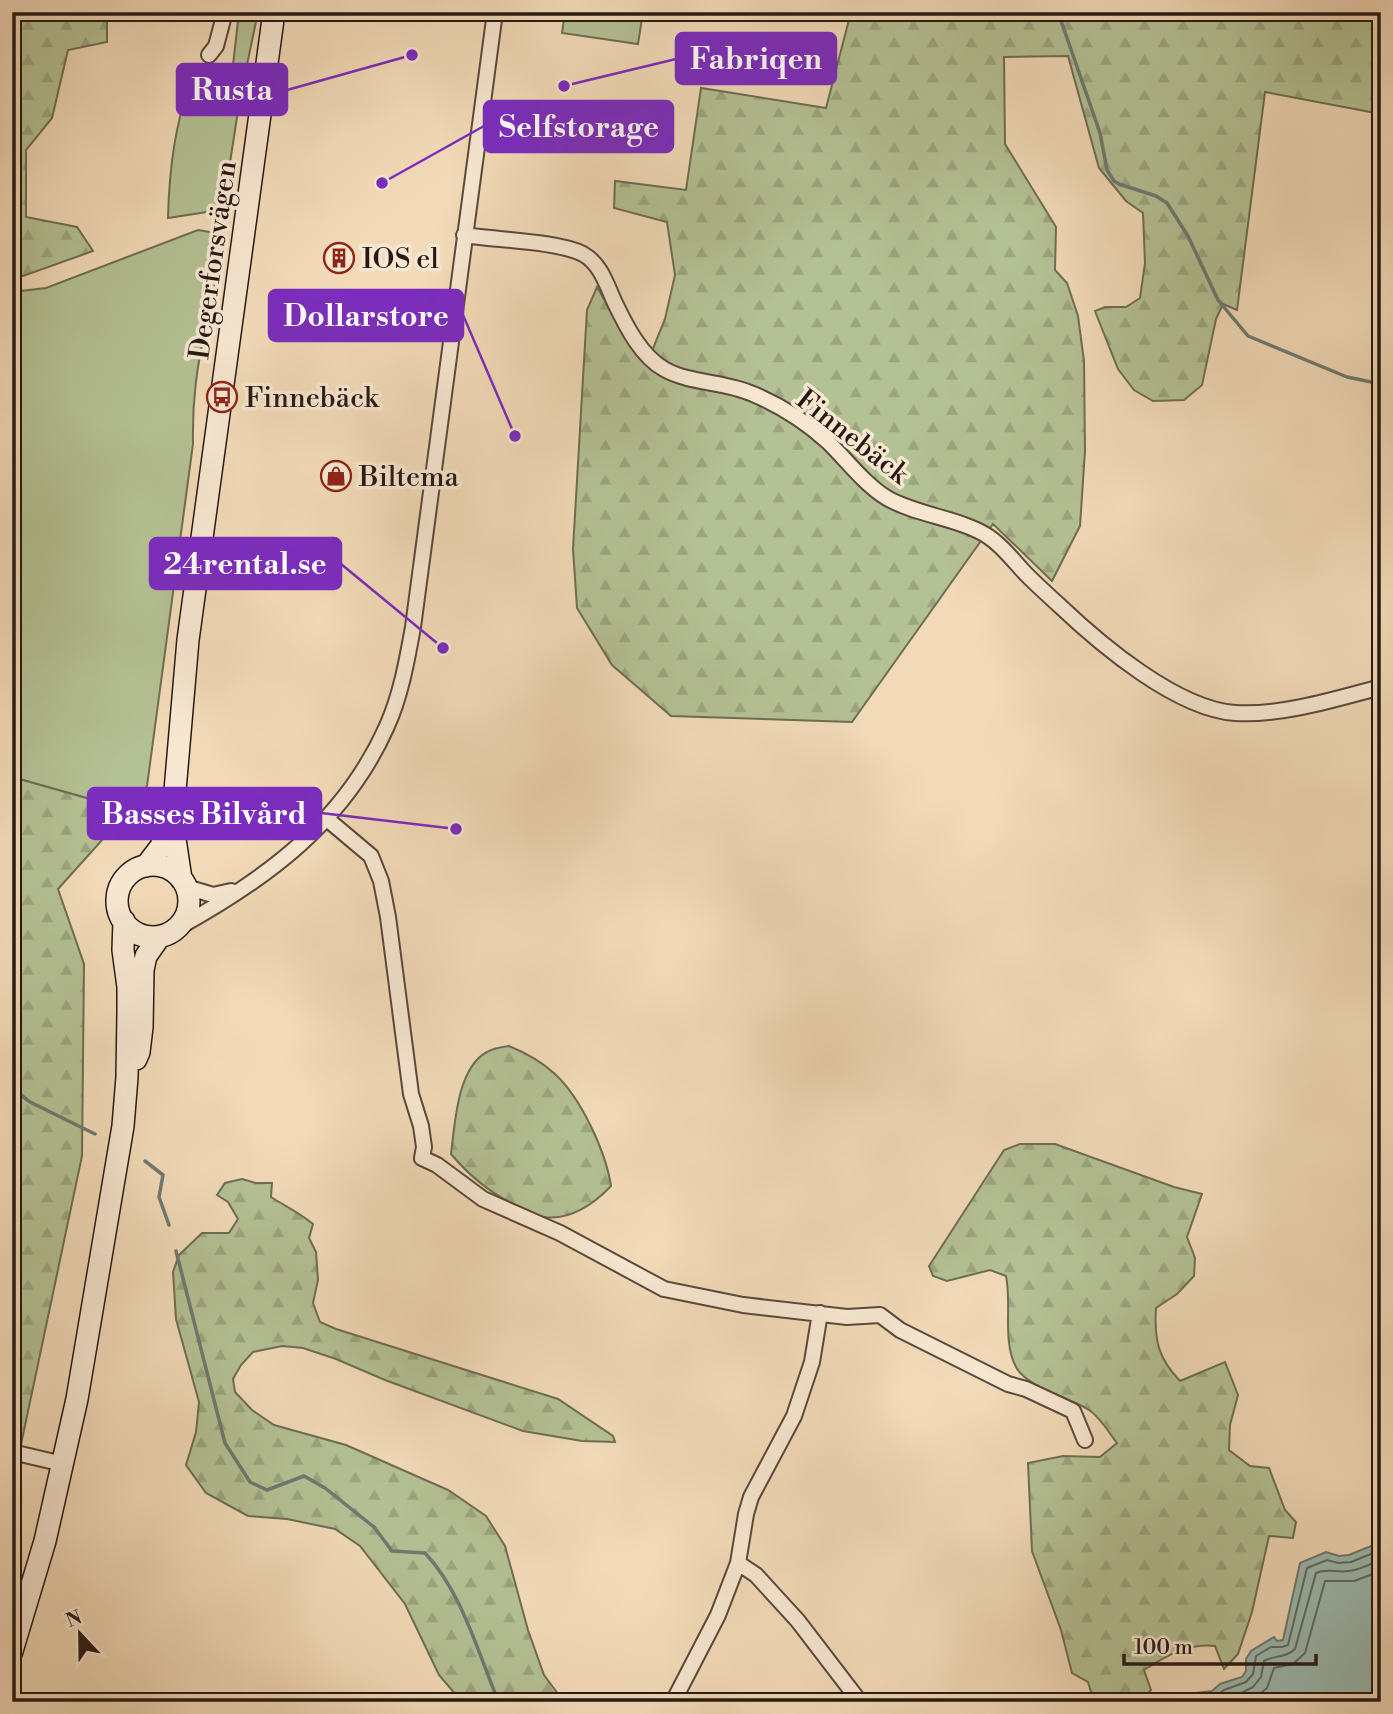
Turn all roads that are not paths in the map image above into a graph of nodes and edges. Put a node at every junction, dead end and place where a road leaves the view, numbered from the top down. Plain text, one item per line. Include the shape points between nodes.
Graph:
1 (225, 12) edge
2 (274, 12) edge
3 (495, 12) edge
4 (209, 55) dead end
5 (464, 235) junction
6 (188, 640) junction
7 (1381, 687) edge
8 (327, 818) junction
9 (146, 866) junction
10 (184, 883) junction
11 (245, 886) junction
12 (124, 921) junction
13 (169, 931) junction
14 (127, 1077) junction
15 (820, 1313) junction
16 (1085, 1440) dead end
17 (12, 1452) edge
18 (63, 1464) junction
19 (738, 1563) junction
20 (12, 1651) edge
21 (673, 1702) edge
22 (860, 1702) edge

1 - 4 street
2 - 6 main road, Degerforsvägen
3 - 5 street
5 - 7 street, Finnebäck via 561,246 590,258 650,359 673,372 755,394 825,440 885,497 990,537 1100,641 1178,694 1213,710 1235,713 1325,701
5 - 8 street via 405,667 388,725 365,767
6 - 9 main road, Degerforsvägen via 170,736 162,845
6 - 10 main road, Degerforsvägen via 174,802 175,839
8 - 11 street via 311,836
8 - 15 street via 371,856 381,881 411,1094 421,1126 422,1158 483,1199 554,1230 664,1289 743,1305
9 - 10 main road via 167,868
9 - 12 main road via 128,876 120,887 118,901
10 - 11 street via 213,895
10 - 13 main road via 188,908
11 - 13 street
12 - 13 main road via 140,934
12 - 14 main road
13 - 14 main road via 146,956 139,1052
14 - 18 main road via 102,1252
15 - 16 street via 864,1318 880,1315 900,1330 1008,1384 1073,1411
15 - 19 street via 812,1362 794,1416 751,1497
17 - 18 street
18 - 20 main road
19 - 21 street via 718,1615
19 - 22 street via 756,1575 798,1621

